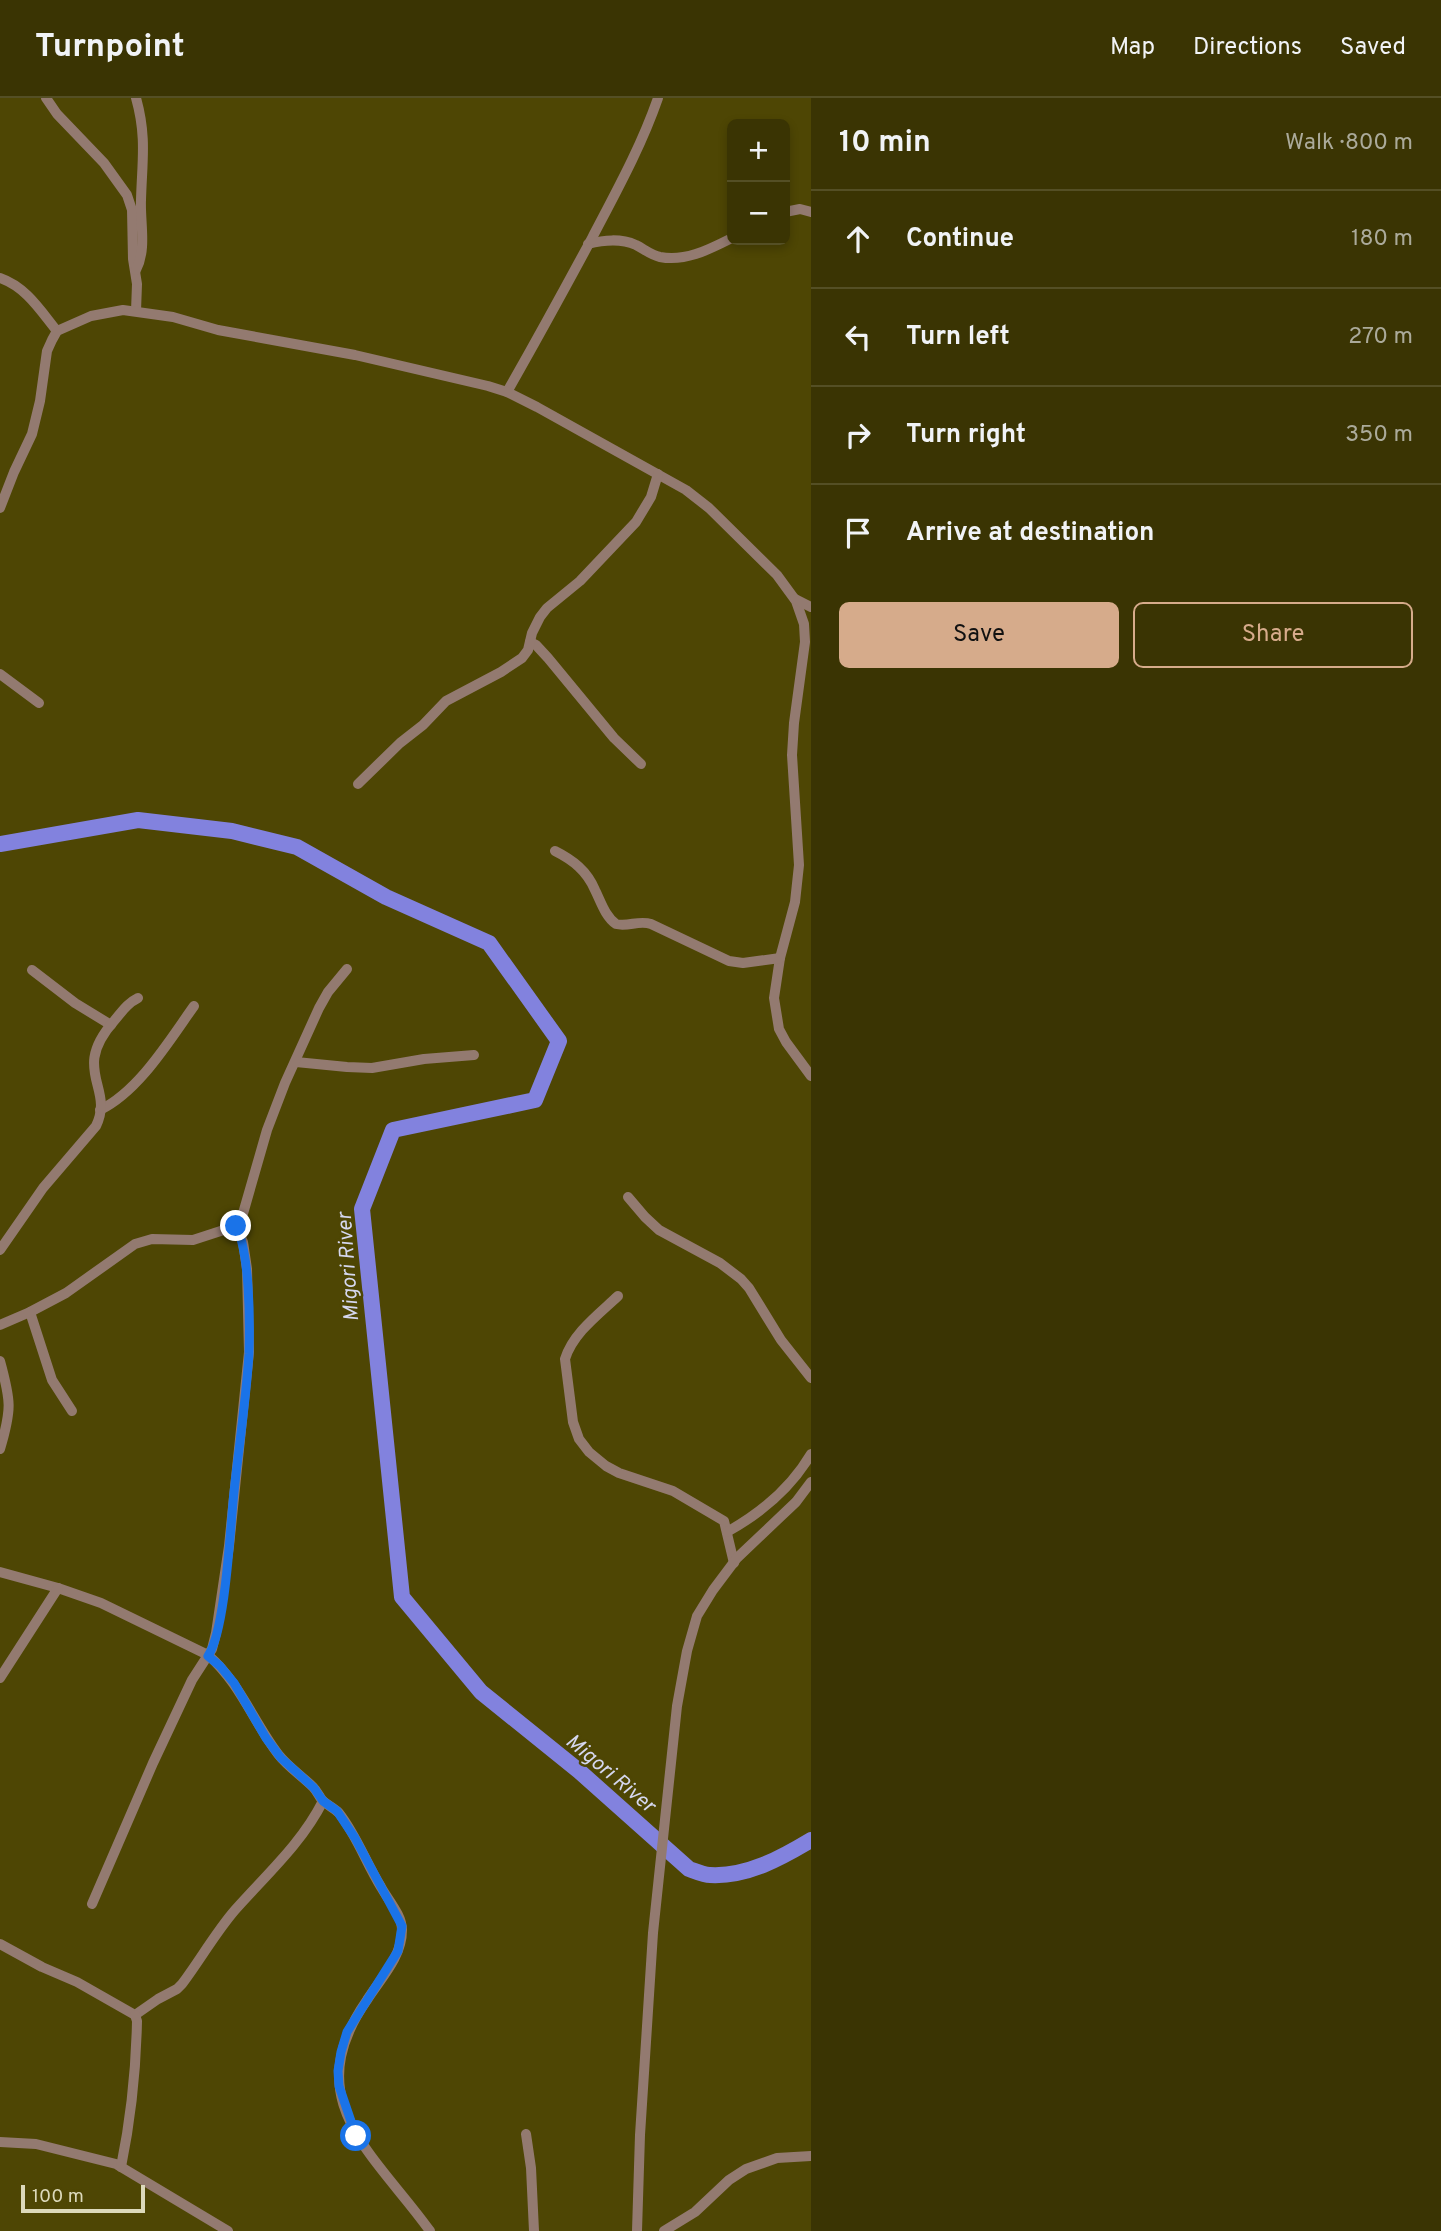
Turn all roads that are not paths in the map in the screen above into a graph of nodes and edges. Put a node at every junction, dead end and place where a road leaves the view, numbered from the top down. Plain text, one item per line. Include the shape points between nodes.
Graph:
1 (46, 98) edge
2 (136, 98) edge
3 (658, 98) edge
4 (790, 211) edge
5 (811, 212) edge
6 (727, 240) edge
7 (588, 244) junction
8 (136, 270) junction
9 (0, 278) edge
10 (136, 311) junction
11 (57, 331) junction
12 (507, 392) junction
13 (658, 474) junction
14 (0, 508) edge
15 (795, 598) junction
16 (811, 607) edge
17 (807, 627) edge
18 (530, 642) junction
19 (0, 674) edge
20 (39, 704) dead end
21 (641, 764) dead end
22 (358, 783) dead end
23 (555, 851) dead end
24 (780, 958) junction
25 (346, 969) dead end
26 (32, 970) dead end
27 (138, 998) dead end
28 (194, 1006) dead end
29 (111, 1025) junction
30 (474, 1055) dead end
31 (296, 1062) junction
32 (811, 1076) edge
33 (100, 1110) junction
34 (628, 1197) dead end
35 (236, 1226) junction
36 (0, 1250) edge
37 (618, 1296) dead end
38 (30, 1312) junction
39 (0, 1325) edge
40 (0, 1361) edge
41 (811, 1378) edge
42 (72, 1411) dead end
43 (0, 1449) edge
44 (811, 1454) edge
45 (811, 1482) edge
46 (727, 1532) junction
47 (734, 1563) junction
48 (0, 1572) edge
49 (58, 1588) junction
50 (208, 1656) junction
51 (0, 1678) edge
52 (323, 1801) junction
53 (92, 1904) dead end
54 (0, 1944) edge
55 (135, 2015) junction
56 (526, 2134) dead end
57 (0, 2142) edge
58 (811, 2155) edge
59 (121, 2167) junction
60 (224, 2230) edge
61 (430, 2231) edge
62 (534, 2231) edge
63 (637, 2231) edge
64 (664, 2231) edge

1 - 8 street via 122,186 132,211
2 - 8 street via 144,149 142,248
3 - 7 street
4 - 5 street
6 - 7 street via 676,258 660,257 621,240
7 - 12 street
8 - 10 street
9 - 11 street via 26,293
10 - 11 street via 91,316
10 - 12 street via 355,355
11 - 14 street via 47,351 32,434
12 - 13 street
13 - 15 street via 702,501
13 - 18 street via 652,497 636,522 580,581 547,608
15 - 16 street
15 - 17 street
17 - 24 street via 792,755 799,865
18 - 21 street
18 - 22 street via 514,664 446,701
19 - 20 street
23 - 24 street via 583,870 616,924 651,924 736,963
24 - 32 street via 774,998 779,1030
25 - 31 street via 319,1008
26 - 29 street
27 - 29 street
28 - 33 street via 131,1088
29 - 33 street via 98,1042 92,1065
30 - 31 street via 372,1068
31 - 35 street via 267,1130
33 - 36 street via 96,1126 43,1188
34 - 41 street via 659,1230 741,1279
35 - 38 street via 192,1240 152,1239 135,1244
35 - 50 street via 247,1269 249,1352 224,1588
37 - 46 street via 567,1351 573,1422 579,1439 606,1466 673,1491 724,1521
38 - 39 street
38 - 42 street via 49,1372
40 - 43 street via 10,1408
44 - 46 street via 771,1503
45 - 47 street
46 - 47 street
47 - 63 street via 697,1616 677,1706 659,1883
48 - 49 street
49 - 50 street via 111,1607
49 - 51 street
50 - 52 street via 234,1683 281,1758
50 - 53 street via 191,1680
52 - 55 street via 306,1829 233,1912 182,1984
52 - 61 street via 337,1811 355,1838 402,1926 398,1951 347,2032 339,2086 356,2136
54 - 55 street
55 - 59 street via 132,2106
56 - 62 street
57 - 59 street via 49,2147
58 - 64 street via 777,2158 746,2169 695,2212
59 - 60 street

